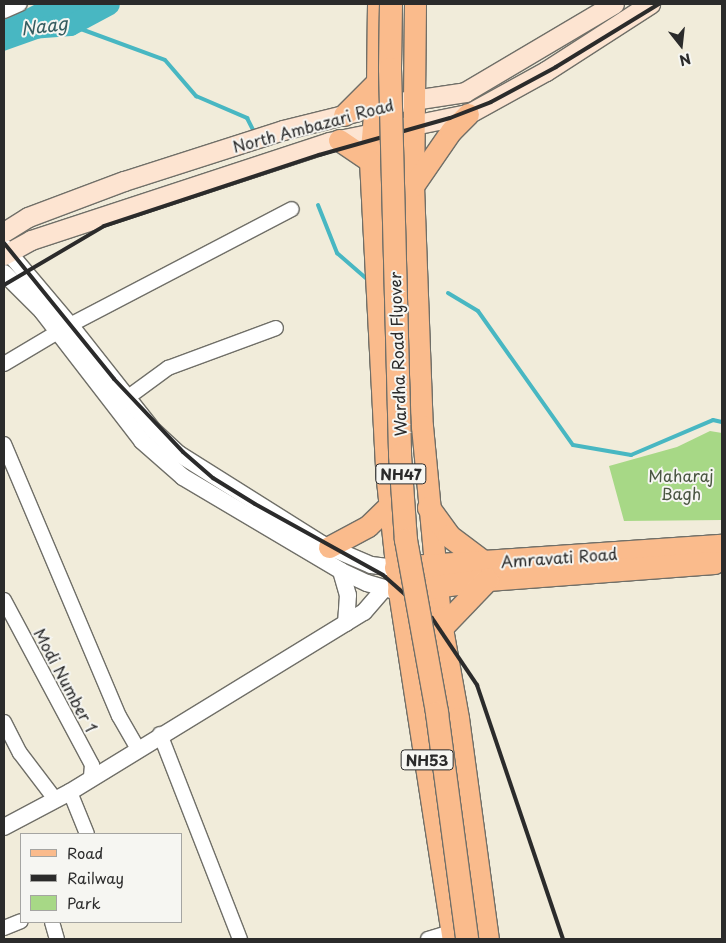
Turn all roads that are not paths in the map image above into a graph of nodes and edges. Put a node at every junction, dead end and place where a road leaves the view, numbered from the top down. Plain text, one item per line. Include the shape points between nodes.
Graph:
1 (20, 4) edge
2 (378, 4) edge
3 (391, 4) edge
4 (404, 4) edge
5 (415, 4) edge
6 (614, 4) edge
7 (650, 4) edge
8 (4, 11) edge
9 (377, 82) junction
10 (413, 99) junction
11 (376, 106) junction
12 (468, 114) junction
13 (344, 115) junction
14 (413, 126) junction
15 (374, 134) junction
16 (339, 140) junction
17 (370, 161) junction
18 (413, 186) junction
19 (292, 209) dead end
20 (4, 232) edge
21 (5, 251) edge
22 (4, 273) edge
23 (276, 328) dead end
24 (64, 329) junction
25 (4, 364) edge
26 (127, 398) junction
27 (4, 444) edge
28 (390, 506) junction
29 (430, 508) junction
30 (722, 546) edge
31 (329, 547) junction
32 (722, 562) edge
33 (341, 571) junction
34 (487, 571) junction
35 (436, 576) junction
36 (394, 583) junction
37 (4, 600) edge
38 (346, 623) junction
39 (442, 628) junction
40 (4, 722) edge
41 (160, 734) junction
42 (138, 749) junction
43 (91, 776) junction
44 (70, 792) junction
45 (55, 799) junction
46 (4, 827) edge
47 (87, 833) edge
48 (20, 921) edge
49 (52, 923) edge
50 (4, 928) edge
51 (483, 933) edge
52 (457, 937) edge
53 (57, 939) edge
54 (240, 939) edge
55 (428, 939) edge

1 - 8 street
2 - 9 main road
3 - 52 highway, Wardha Road Flyover / NH47, bridge via 400,456 406,540 437,713
4 - 51 highway, Wardha Road Flyover / NH47 via 402,103 412,474 422,569
5 - 10 main road
6 - 10 main road, North Ambazari Road via 465,92
7 - 12 main road, North Ambazari Road via 546,71
9 - 11 main road
9 - 13 main road
10 - 11 main road, North Ambazari Road
10 - 14 main road
11 - 13 main road, North Ambazari Road
11 - 15 main road
12 - 14 main road, North Ambazari Road
12 - 18 main road via 451,131
13 - 20 main road, North Ambazari Road via 284,130 124,181 28,217
14 - 15 main road, North Ambazari Road
14 - 18 main road
15 - 16 main road, North Ambazari Road
15 - 17 main road
16 - 17 main road
16 - 21 main road, North Ambazari Road
17 - 28 main road
18 - 29 main road via 422,426
19 - 24 street
21 - 24 street
22 - 24 street
23 - 26 street via 168,368
24 - 25 street
24 - 26 street
24 - 33 street via 142,441 183,477
26 - 31 street via 153,430 180,454 232,490
27 - 42 street via 119,716
28 - 31 main road via 368,526
28 - 36 main road
29 - 34 highway via 449,536
29 - 35 main road
30 - 34 highway, Amravati Road
31 - 36 street via 371,565
32 - 34 highway, Amravati Road
33 - 36 street
33 - 38 street via 348,595
34 - 35 highway, Amravati Road
34 - 39 highway
35 - 36 highway, Amravati Road
35 - 39 main road, NH53
36 - 38 street via 364,612
36 - 52 main road, NH53
37 - 43 street, Modi Number 1 via 92,765
38 - 41 street
39 - 51 main road, NH53
40 - 45 street via 20,753
41 - 42 street
41 - 54 street
42 - 43 street
43 - 44 street
44 - 45 street
44 - 47 street
45 - 46 street
48 - 50 street
49 - 53 street
51 - 52 street
52 - 55 street

